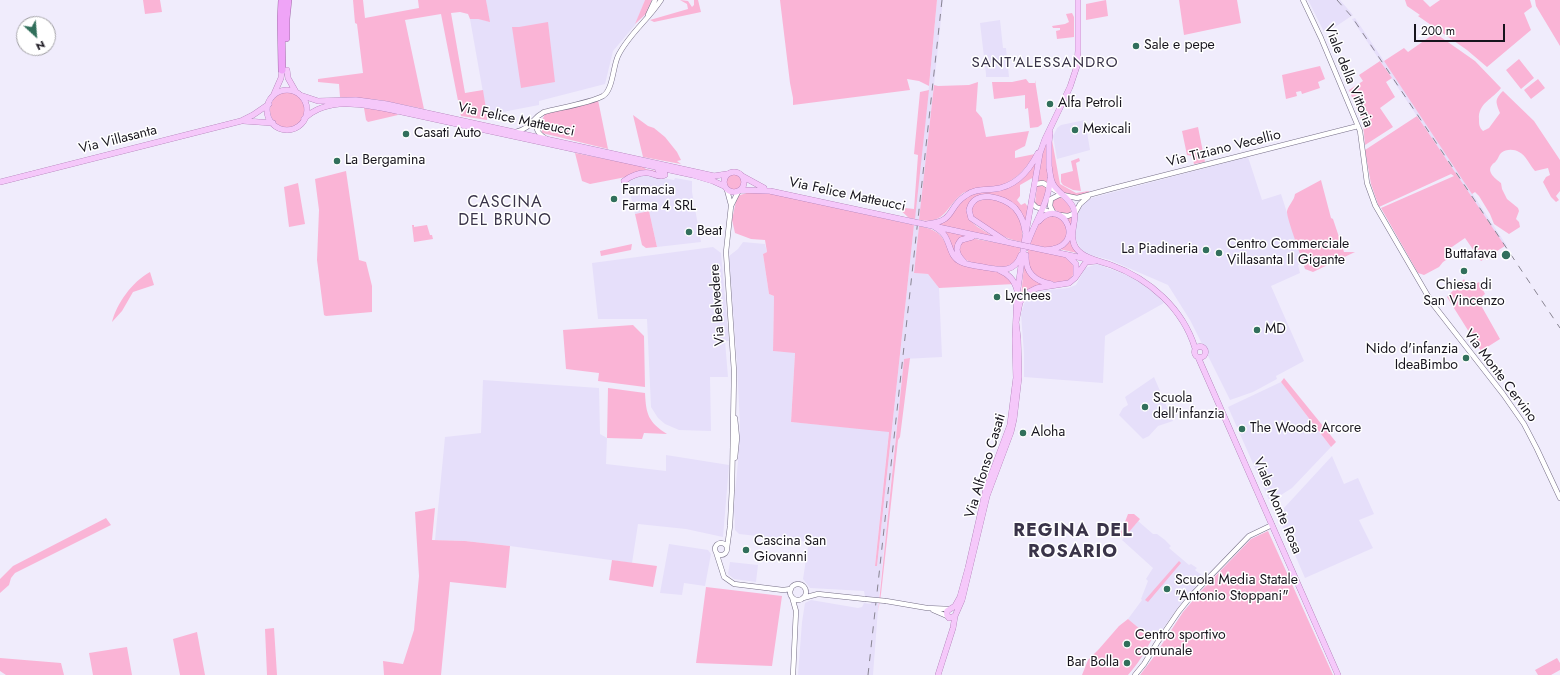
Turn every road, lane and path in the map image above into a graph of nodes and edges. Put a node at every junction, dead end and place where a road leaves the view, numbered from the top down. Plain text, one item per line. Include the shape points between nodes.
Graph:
1 (282, 0) edge
2 (288, 0) edge
3 (655, 0) edge
4 (661, 0) edge
5 (1078, 0) edge
6 (1303, 0) edge
7 (647, 18) junction
8 (284, 70) junction
9 (298, 93) junction
10 (272, 97) junction
11 (269, 104) junction
12 (538, 115) junction
13 (1056, 118) junction
14 (304, 120) junction
15 (241, 121) junction
16 (273, 123) junction
17 (1358, 126) junction
18 (516, 132) junction
19 (545, 138) junction
20 (1045, 139) junction
21 (643, 164) junction
22 (1049, 166) junction
23 (727, 174) junction
24 (742, 176) junction
25 (624, 181) dead end
26 (0, 182) edge
27 (1035, 184) junction
28 (1049, 187) junction
29 (725, 188) junction
30 (739, 191) junction
31 (770, 191) junction
32 (1094, 194) junction
33 (1063, 195) junction
34 (1032, 204) junction
35 (731, 206) junction
36 (1042, 209) junction
37 (1075, 213) junction
38 (1057, 214) junction
39 (927, 224) junction
40 (933, 226) junction
41 (1032, 231) junction
42 (982, 237) junction
43 (1025, 238) junction
44 (1007, 242) junction
45 (1027, 247) junction
46 (1044, 250) junction
47 (1401, 251) joint
48 (1065, 254) junction
49 (1096, 261) junction
50 (965, 264) junction
51 (997, 270) junction
52 (1075, 278) junction
53 (1055, 285) junction
54 (1017, 295) junction
55 (1016, 322) junction
56 (1197, 347) junction
57 (1201, 356) junction
58 (734, 402) junction
59 (736, 424) junction
60 (733, 440) junction
61 (735, 456) junction
62 (732, 462) junction
63 (734, 470) junction
64 (732, 490) junction
65 (1560, 498) edge
66 (1272, 525) junction
67 (730, 530) junction
68 (720, 543) junction
69 (727, 548) junction
70 (716, 552) junction
71 (726, 553) junction
72 (721, 566) junction
73 (805, 588) junction
74 (791, 589) junction
75 (783, 590) junction
76 (818, 594) junction
77 (791, 596) junction
78 (802, 598) junction
79 (927, 608) junction
80 (950, 608) junction
81 (796, 611) junction
82 (956, 615) junction
83 (948, 617) junction
84 (793, 675) edge
85 (934, 675) edge
86 (938, 675) edge
87 (1135, 675) edge
88 (1338, 675) edge

1 - 8 highway via 280,19
2 - 8 highway
3 - 7 street
4 - 7 street
5 - 13 main road via 1077,66
6 - 17 street, Viale della Vittoria
7 - 12 street via 616,60 604,95
8 - 9 main road
8 - 10 main road
9 - 10 main road via 283,90
9 - 14 main road via 307,105
9 - 18 main road, Via Felice Matteucci via 318,101 380,103
10 - 11 main road
11 - 15 main road
11 - 16 main road via 269,115
12 - 18 street via 529,127
12 - 19 street via 536,129
13 - 20 main road
13 - 22 main road via 1049,138
14 - 16 main road via 290,129 281,128
14 - 21 main road, Via Felice Matteucci via 324,106 367,105
15 - 16 main road
15 - 26 main road, Via Villasanta
17 - 32 street, Via Tiziano Vecellio
17 - 47 street, Viale della Vittoria via 1369,192
18 - 19 main road, Via Felice Matteucci
19 - 23 main road, Via Felice Matteucci via 714,176
20 - 27 main road
20 - 39 main road via 1034,162 1019,179 1004,187 976,190 959,201 948,217
21 - 25 main road via 647,168 663,171 665,175 662,177 645,173
21 - 29 main road, Via Felice Matteucci via 707,179
22 - 28 main road
22 - 33 main road via 1053,185
23 - 24 main road, Via Felice Matteucci via 733,172
23 - 29 main road via 724,179
24 - 30 main road via 744,183
24 - 31 main road, Via Felice Matteucci
27 - 28 street via 1044,183
27 - 34 main road
28 - 33 street
28 - 36 main road
29 - 30 main road, Via Felice Matteucci via 731,192
29 - 35 street, Via Belvedere
30 - 31 main road, Via Felice Matteucci
30 - 35 street, Via Belvedere
31 - 39 main road, Via Felice Matteucci
32 - 33 street, Via Tiziano Vecellio via 1081,198
32 - 37 street via 1084,200
33 - 37 main road via 1071,203
33 - 38 street via 1051,199 1050,206
34 - 36 street
34 - 43 main road
35 - 58 street, Via Belvedere via 726,261
36 - 38 street
36 - 41 main road
37 - 38 street via 1068,216
37 - 49 main road via 1073,232 1076,248
38 - 41 main road via 1043,216
38 - 46 main road via 1069,226 1068,239 1064,245
39 - 40 main road
40 - 42 main road
40 - 50 main road via 944,234 954,258
41 - 45 main road
42 - 44 main road
42 - 50 main road via 969,236 958,243 958,254
43 - 44 main road via 1022,218 1009,203 990,197 973,201 969,210 971,218
43 - 45 main road
44 - 45 main road, bridge
45 - 46 main road
45 - 51 main road via 1014,266
45 - 53 main road via 1026,262 1031,274 1039,281
45 - 54 main road, Via Alfonso Casati
46 - 48 main road
47 - 65 street, Via Monte Cervino via 1435,308 1524,424
48 - 49 main road
48 - 52 main road via 1076,264
49 - 52 main road via 1086,262
49 - 56 main road, Viale Monte Rosa via 1123,270 1144,281 1165,299
50 - 51 main road
51 - 54 main road via 1006,273 1012,279
52 - 53 main road via 1065,284
53 - 55 main road via 1037,288 1027,293 1020,302
54 - 55 main road, Via Alfonso Casati
55 - 80 main road, Via Alfonso Casati via 1016,378 1010,425 986,489 960,597
55 - 82 main road, Via Alfonso Casati via 1019,377 1014,419 989,490 968,580
56 - 57 main road, Viale Monte Rosa via 1195,354
56 - 57 main road, Viale Monte Rosa via 1205,348 1206,352
57 - 66 main road, Viale Monte Rosa
58 - 59 street, Via Belvedere
58 - 60 street, Via Belvedere
59 - 60 street
59 - 61 street, Via Belvedere
60 - 61 street
60 - 62 street, Via Belvedere
61 - 63 street, Via Belvedere
62 - 63 street, Via Belvedere
62 - 64 street, Via Belvedere
63 - 64 street, Via Belvedere
64 - 67 street, Via Belvedere
66 - 87 street via 1252,533 1197,590 1179,611
66 - 88 main road, Viale Monte Rosa
67 - 68 street
67 - 69 street, Via Belvedere
68 - 69 street
68 - 70 street via 716,547
69 - 71 street
70 - 71 street via 721,555
70 - 72 street
71 - 72 street
72 - 75 street via 724,577 734,584
73 - 74 street via 798,584
73 - 76 street
73 - 78 street via 806,592
74 - 75 street
74 - 77 street
75 - 77 street
76 - 78 street
76 - 79 street, bridge
77 - 78 street via 798,600
77 - 81 street
78 - 81 street
79 - 80 street
79 - 83 street
80 - 82 main road via 955,610
80 - 83 main road via 946,611
81 - 84 street
82 - 83 main road
82 - 86 main road, Via Alfonso Casati
83 - 85 main road via 951,626

